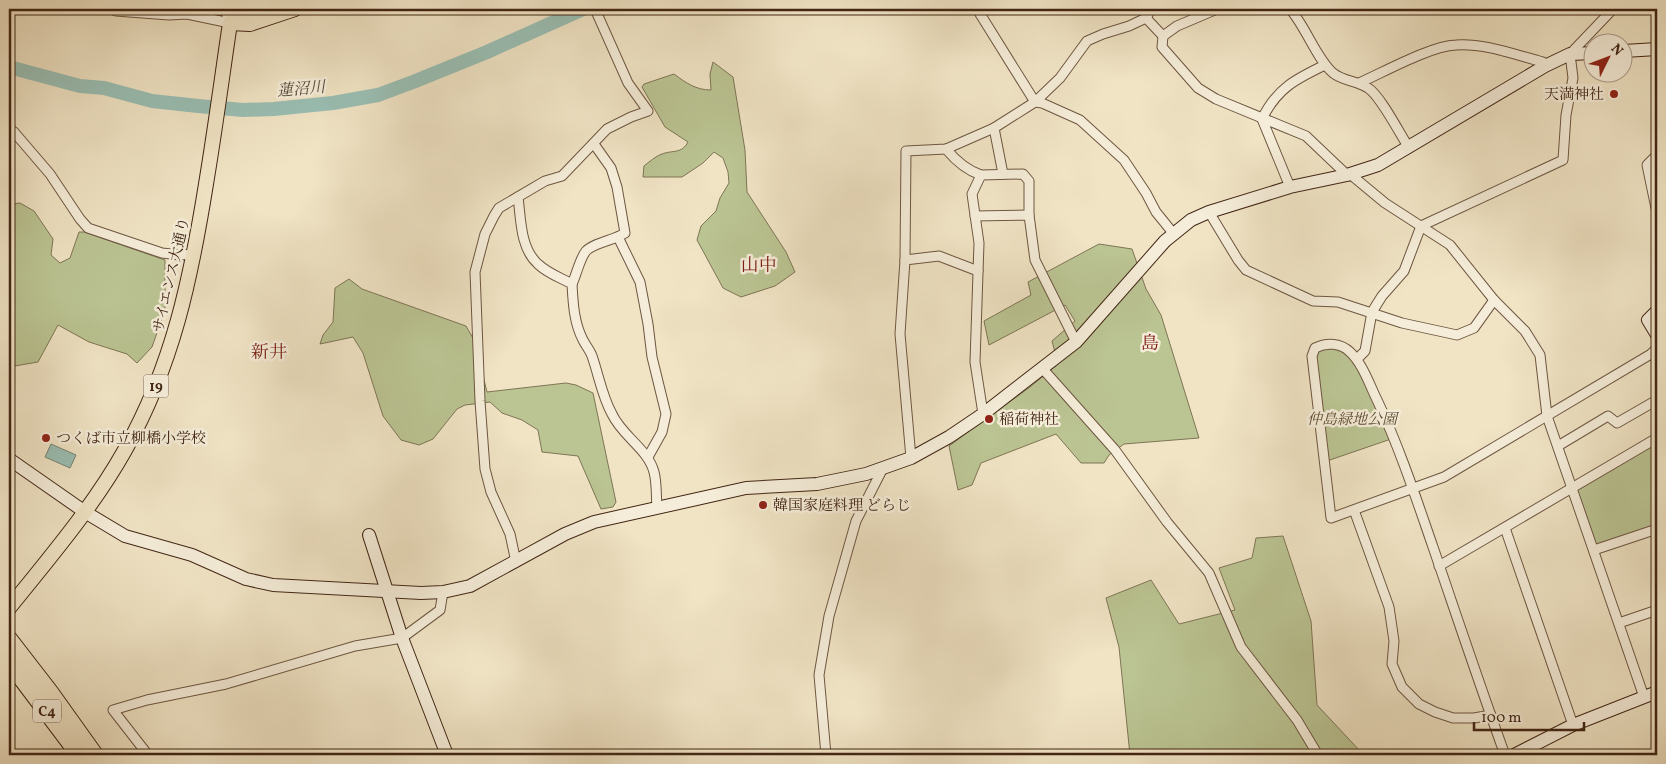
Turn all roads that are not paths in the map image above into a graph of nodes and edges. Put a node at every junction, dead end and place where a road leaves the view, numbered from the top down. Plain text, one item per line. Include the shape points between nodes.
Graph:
1 (111, 9) edge
2 (227, 9) edge
3 (256, 9) edge
4 (295, 9) edge
5 (977, 9) edge
6 (1151, 9) edge
7 (1217, 9) edge
8 (1290, 9) edge
9 (1613, 9) edge
10 (596, 10) edge
11 (1146, 18) junction
12 (230, 23) junction
13 (1163, 36) junction
14 (1657, 49) edge
15 (1634, 50) edge
16 (1584, 53) edge
17 (1570, 54) junction
18 (1326, 65) junction
19 (1545, 66) junction
20 (1359, 83) junction
21 (1035, 102) junction
22 (1262, 119) junction
23 (9, 128) edge
24 (994, 128) junction
25 (594, 144) junction
26 (1409, 148) junction
27 (946, 149) junction
28 (1657, 155) edge
29 (1003, 174) junction
30 (981, 175) junction
31 (1349, 175) junction
32 (1290, 187) junction
33 (518, 197) junction
34 (1209, 212) junction
35 (1657, 213) edge
36 (1029, 215) junction
37 (976, 216) junction
38 (1421, 226) junction
39 (1174, 233) junction
40 (618, 238) junction
41 (195, 254) junction
42 (905, 260) junction
43 (978, 271) junction
44 (572, 284) junction
45 (1494, 300) junction
46 (1657, 311) edge
47 (1372, 312) junction
48 (1657, 335) edge
49 (1076, 342) junction
50 (1657, 348) edge
51 (1357, 359) junction
52 (1042, 368) junction
53 (1657, 400) edge
54 (983, 414) junction
55 (1547, 416) junction
56 (1657, 438) edge
57 (1558, 446) junction
58 (648, 457) junction
59 (9, 458) edge
60 (911, 458) junction
61 (882, 470) junction
62 (1572, 488) junction
63 (1412, 489) junction
64 (657, 507) junction
65 (1354, 510) junction
66 (85, 512) junction
67 (1505, 528) junction
68 (1657, 529) edge
69 (369, 535) dead end
70 (1594, 550) junction
71 (516, 562) junction
72 (1439, 566) junction
73 (388, 591) junction
74 (443, 592) junction
75 (9, 608) edge
76 (1657, 610) edge
77 (1619, 623) junction
78 (402, 638) junction
79 (11, 649) edge
80 (50, 692) junction
81 (1657, 692) edge
82 (1644, 697) junction
83 (1490, 715) junction
84 (1573, 725) junction
85 (79, 755) edge
86 (95, 755) edge
87 (100, 755) edge
88 (148, 755) edge
89 (447, 755) edge
90 (826, 755) edge
91 (1318, 755) edge
92 (1505, 755) edge
93 (1514, 755) edge

1 - 12 street via 187,14
2 - 12 street
3 - 12 main road
4 - 12 main road via 250,24
5 - 21 street
6 - 11 street
7 - 13 street via 1176,26
8 - 18 street
9 - 17 street
10 - 25 street via 628,83 648,111 607,129
11 - 13 street
11 - 21 street via 1087,41 1060,78
12 - 41 main road, サイエンス大通り / 19
13 - 22 street via 1162,47 1198,88 1216,100
14 - 15 street
16 - 17 street
17 - 19 street
17 - 38 street via 1574,78 1566,115 1563,160
18 - 20 street via 1344,79
18 - 22 street via 1292,82 1277,94
19 - 20 street via 1542,62 1477,45 1453,45 1426,53
19 - 26 street
20 - 26 street via 1370,89
21 - 24 street
21 - 39 street via 1080,120 1124,160 1156,212
22 - 31 street via 1306,136
22 - 32 street
23 - 41 street via 50,174 88,228 162,253
24 - 27 street
24 - 29 street
25 - 33 street via 562,176 545,181
25 - 40 street via 611,168 617,187 625,233
26 - 31 street via 1378,165
27 - 30 street via 956,162
27 - 42 street via 906,150
28 - 35 street via 1647,165
29 - 30 street
29 - 36 street via 1023,174 1029,181
30 - 37 street via 972,194
31 - 32 street
31 - 38 street
32 - 34 street
33 - 44 street via 528,252 538,265
33 - 71 street via 500,208 494,216 485,234 475,272 485,469 490,492 510,534
34 - 39 street
34 - 47 street via 1246,270 1313,302 1338,302
36 - 37 street
36 - 49 street via 1035,260
37 - 43 street via 980,243
38 - 45 street via 1450,245
38 - 47 street via 1404,271
39 - 49 street
40 - 44 street via 586,251
40 - 58 street via 640,282 652,357 666,414 662,432
41 - 66 main road, サイエンス大通り / 19 via 179,321 156,385 126,449
42 - 43 street via 939,256
42 - 60 street via 900,334
43 - 54 street via 976,362
44 - 58 street via 578,329 592,354 612,416
45 - 47 street via 1474,328 1457,335 1402,323
45 - 55 street via 1525,331 1540,355
46 - 48 street via 1648,320
47 - 51 street via 1365,351
49 - 52 street
50 - 55 street
51 - 63 street via 1392,432
51 - 65 street via 1340,345 1323,344 1315,348 1312,356 1332,518
52 - 54 street
52 - 91 street via 1115,450 1210,573 1241,647 1297,720
53 - 57 street via 1617,423 1608,416
54 - 60 street via 949,438
55 - 57 street
55 - 63 street via 1444,477
56 - 62 street
57 - 62 street
58 - 64 street via 654,472
59 - 66 street
60 - 61 street
61 - 64 street via 817,484 746,488
61 - 90 street via 856,521 829,616 819,675
62 - 67 street
62 - 70 street
63 - 65 street
63 - 72 street
64 - 71 street via 594,522 565,534
65 - 83 street via 1389,607 1394,642 1392,664 1402,687 1419,704 1453,718
66 - 73 street via 125,536 192,555 246,580 273,585
66 - 75 main road, サイエンス大通り / 19
67 - 72 street
67 - 84 street
68 - 70 street
69 - 73 street
70 - 77 street
71 - 74 street via 470,586
72 - 83 street
73 - 74 street
73 - 78 street
74 - 78 street via 440,610
76 - 77 street
77 - 82 street
78 - 88 street via 355,646 226,684 113,710
78 - 89 street
79 - 80 highway, C4
79 - 85 highway, C4
80 - 86 highway, C4
80 - 87 highway
81 - 82 street
82 - 84 street
83 - 92 street
84 - 93 street

